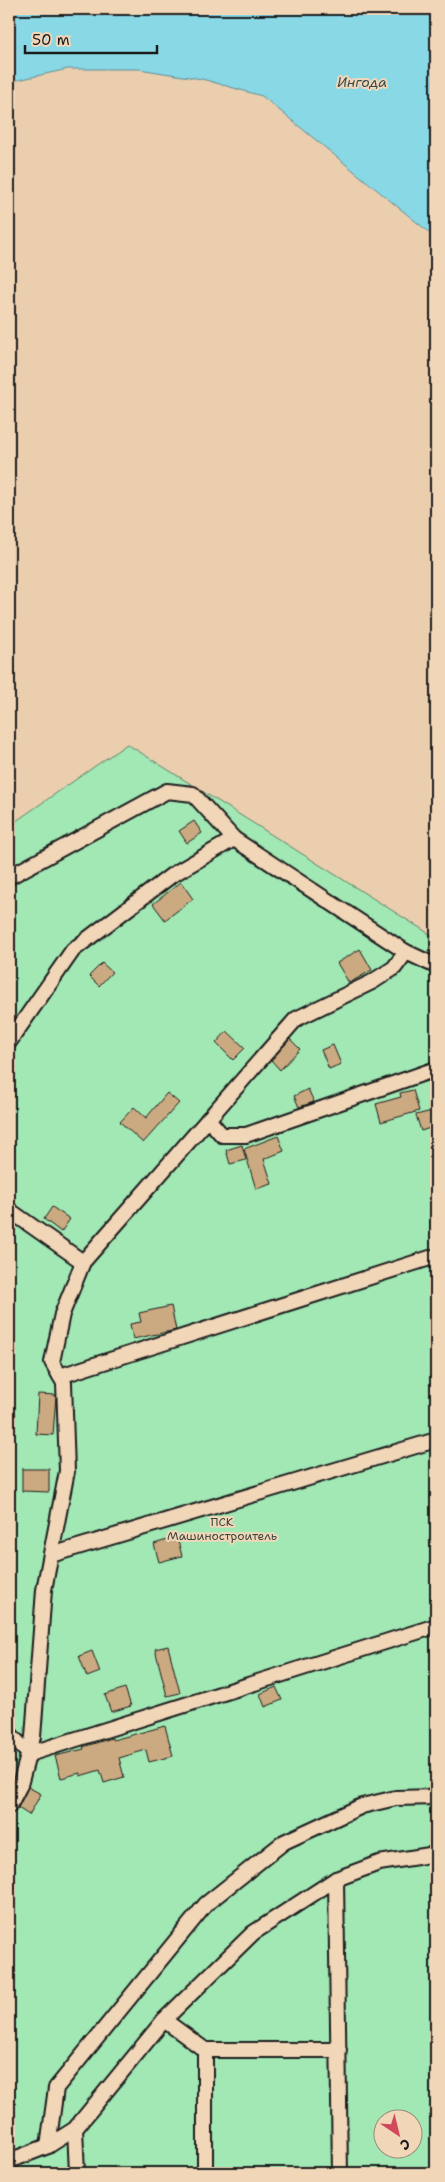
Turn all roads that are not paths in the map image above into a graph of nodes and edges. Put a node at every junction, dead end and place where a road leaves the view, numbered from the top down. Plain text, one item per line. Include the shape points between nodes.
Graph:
1 (234, 839) junction
2 (9, 877) edge
3 (406, 952) junction
4 (436, 966) edge
5 (9, 1042) edge
6 (436, 1069) edge
7 (208, 1119) junction
8 (9, 1210) edge
9 (436, 1256) edge
10 (83, 1262) junction
11 (60, 1376) junction
12 (436, 1440) edge
13 (51, 1555) junction
14 (436, 1626) edge
15 (9, 1733) edge
16 (28, 1754) junction
17 (436, 1798) edge
18 (9, 1806) edge
19 (436, 1854) edge
20 (336, 1879) junction
21 (164, 2020) junction
22 (205, 2050) junction
23 (339, 2050) junction
24 (75, 2129) junction
25 (48, 2146) junction
26 (9, 2161) edge
27 (77, 2173) edge
28 (205, 2173) edge
29 (340, 2173) edge

1 - 2 street via 193,794 168,791
1 - 3 street
1 - 5 street via 172,875 73,950
3 - 4 street
3 - 7 street via 394,968 372,982 296,1019
6 - 7 street via 246,1135 222,1135
7 - 10 street
8 - 10 street
9 - 11 street
10 - 11 street via 62,1314 52,1362
11 - 13 street via 64,1383 67,1471
12 - 13 street
13 - 16 street via 44,1590 33,1737
14 - 16 street
15 - 16 street
16 - 18 street via 20,1785
17 - 25 street via 396,1798 362,1806 284,1842 206,1904 56,2088
19 - 20 street via 379,1863
20 - 21 street via 253,1933
20 - 23 street
21 - 22 street
21 - 24 street
22 - 23 street
22 - 28 street
23 - 29 street
24 - 25 street
24 - 27 street
25 - 26 street

